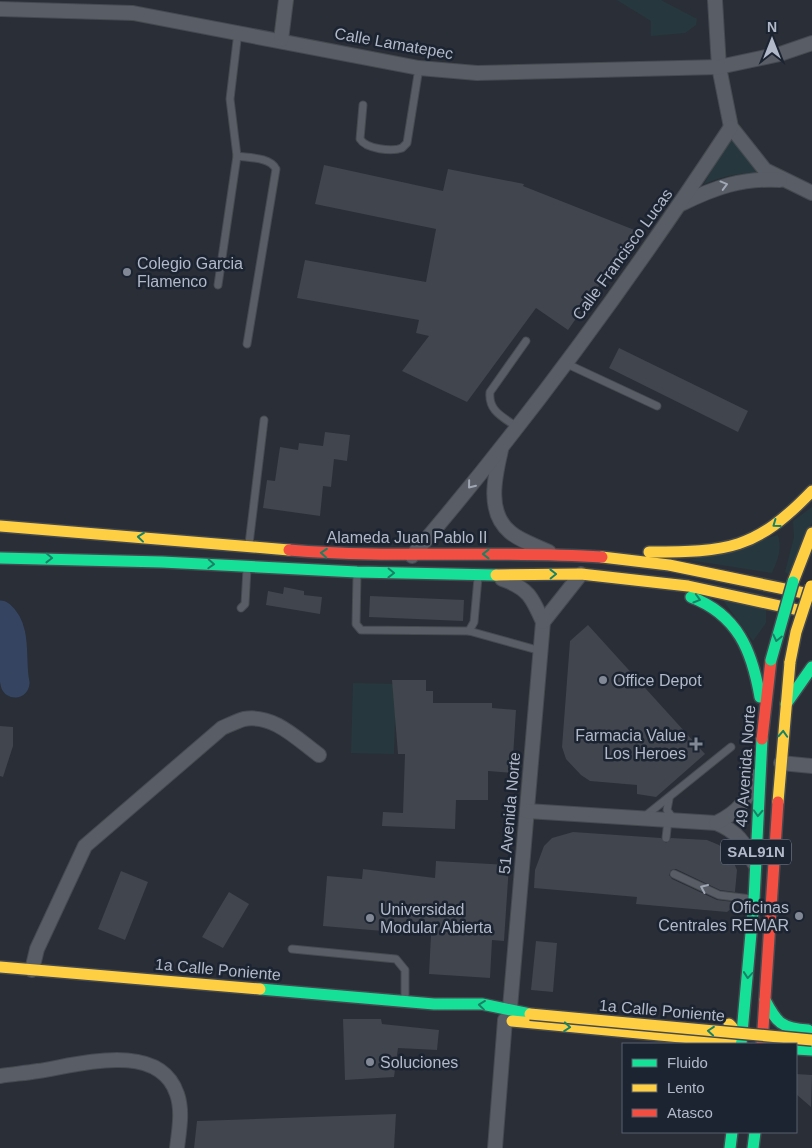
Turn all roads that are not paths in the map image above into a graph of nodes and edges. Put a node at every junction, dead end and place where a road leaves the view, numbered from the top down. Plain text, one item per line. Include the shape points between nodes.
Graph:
1 (286, 0) edge
2 (715, 0) edge
3 (0, 9) edge
4 (238, 32) junction
5 (281, 40) junction
6 (812, 43) edge
7 (719, 67) junction
8 (419, 68) junction
9 (363, 105) dead end
10 (731, 127) junction
11 (237, 156) junction
12 (783, 180) junction
13 (812, 193) edge
14 (679, 205) junction
15 (218, 285) dead end
16 (526, 341) dead end
17 (247, 344) dead end
18 (565, 363) junction
19 (657, 406) dead end
20 (264, 420) dead end
21 (517, 427) junction
22 (501, 447) junction
23 (812, 491) edge
24 (0, 526) edge
25 (812, 533) edge
26 (248, 547) junction
27 (552, 554) junction
28 (412, 556) junction
29 (0, 558) edge
30 (247, 566) junction
31 (357, 572) junction
32 (581, 574) junction
33 (484, 575) junction
34 (812, 588) edge
35 (241, 608) dead end
36 (812, 613) edge
37 (543, 622) junction
38 (469, 631) junction
39 (541, 651) junction
40 (812, 667) edge
41 (785, 706) junction
42 (763, 724) junction
43 (731, 746) dead end
44 (319, 755) dead end
45 (761, 755) junction
46 (781, 763) junction
47 (812, 766) edge
48 (670, 798) junction
49 (527, 811) junction
50 (642, 818) junction
51 (671, 820) junction
52 (716, 823) junction
53 (666, 838) dead end
54 (755, 866) junction
55 (674, 874) dead end
56 (754, 900) junction
57 (292, 950) dead end
58 (0, 967) edge
59 (32, 970) junction
60 (746, 999) junction
61 (765, 1000) junction
62 (406, 1001) junction
63 (434, 1004) junction
64 (478, 1016) dead end
65 (504, 1016) junction
66 (724, 1023) junction
67 (785, 1028) junction
68 (812, 1031) edge
69 (812, 1040) edge
70 (724, 1043) edge
71 (740, 1043) edge
72 (762, 1043) edge
73 (778, 1043) edge
74 (797, 1049) edge
75 (812, 1050) edge
76 (0, 1076) edge
77 (732, 1133) edge
78 (755, 1133) edge
79 (177, 1148) edge
80 (495, 1148) edge
81 (730, 1148) edge
82 (753, 1148) edge

1 - 5 street
2 - 7 street
3 - 4 street, Calle Lamatepec via 133,13
4 - 5 street, Calle Lamatepec
4 - 11 lane via 230,99
5 - 8 street, Calle Lamatepec
6 - 7 street, Calle Lamatepec via 780,54
7 - 8 street, Calle Lamatepec via 476,73
7 - 10 street
8 - 9 lane via 406,143 402,148 366,146 361,142
10 - 12 street via 761,166
10 - 14 street, Calle Francisco Lucas
11 - 15 lane
11 - 17 lane via 266,161 276,169
12 - 13 street
14 -> 12 street via 719,186 751,180
14 - 18 street, Calle Francisco Lucas via 634,272
16 - 21 lane via 490,392 489,402 493,410
18 - 19 lane
18 - 21 street, Calle Francisco Lucas
20 - 26 lane
21 - 22 street, Calle Francisco Lucas
22 - 27 street, Calle Francisco Lucas via 493,483 498,516 510,532
22 -> 28 street, Calle Francisco Lucas
23 -> 27 main road via 771,528 720,550
26 -> 24 main road, Alameda Juan Pablo II
25 -> 42 main road, 49 Avenida Norte / SAL91N, bridge via 793,582 771,660
28 -> 26 main road, Alameda Juan Pablo II
27 -> 28 main road, Alameda Juan Pablo II
27 - 34 main road, Alameda Juan Pablo II via 669,565
29 -> 30 main road, Alameda Juan Pablo II
30 - 31 main road, Alameda Juan Pablo II
30 - 35 lane via 245,604
31 -> 33 main road, Alameda Juan Pablo II
31 - 38 lane via 356,624 361,630
33 -> 32 main road, Alameda Juan Pablo II
32 - 36 main road, Alameda Juan Pablo II via 688,586
32 - 37 street
32 -> 42 main road via 703,600 719,610 733,624 747,649 754,668
33 - 37 street via 520,585 528,592
33 - 38 lane via 474,622
34 - 41 main road, SAL91N, bridge via 796,632
37 - 39 street, 51 Avenida Norte
38 - 39 lane
39 - 49 street, 51 Avenida Norte
40 - 41 main road
46 -> 41 main road, SAL91N
42 - 45 main road, 49 Avenida Norte / SAL91N
43 - 48 lane
44 - 59 street via 281,726 263,719 244,719 222,728 85,846 37,950
45 - 52 street via 754,783 742,806
45 -> 54 main road, 49 Avenida Norte / SAL91N
46 - 47 street
46 - 61 main road, SAL91N
48 - 50 lane
48 - 51 lane via 666,810
49 - 50 street
49 - 65 street, 51 Avenida Norte
50 - 51 street
51 - 52 street
51 - 53 lane
52 - 54 street via 738,836 746,845
54 - 56 main road, 49 Avenida Norte / SAL91N
56 -> 55 lane via 718,894
56 -> 60 main road, 49 Avenida Norte / SAL91N
57 - 62 lane via 396,959 406,970
58 - 59 main road, 1a Calle Poniente
59 - 62 main road, 1a Calle Poniente
60 - 66 main road, 1a Calle Poniente via 739,1014
60 - 71 main road, 49 Avenida Norte / SAL91N
61 - 67 main road via 774,1018
61 - 72 main road, SAL91N
62 - 63 main road, 1a Calle Poniente
63 - 64 main road, 1a Calle Poniente via 450,1012
65 -> 63 main road, 1a Calle Poniente via 451,1002
65 - 66 main road, 1a Calle Poniente via 530,1005
69 -> 65 main road, 1a Calle Poniente, bridge via 530,1014
65 -> 70 main road, 1a Calle Poniente
65 - 80 street, 51 Avenida Norte
66 - 70 main road via 731,1025 733,1031 731,1040
67 - 68 main road
67 - 73 main road via 777,1034
74 - 75 main road
76 - 79 street via 80,1062 112,1060 138,1062 156,1069 172,1082 178,1096 181,1120
77 - 81 main road
78 - 82 main road

